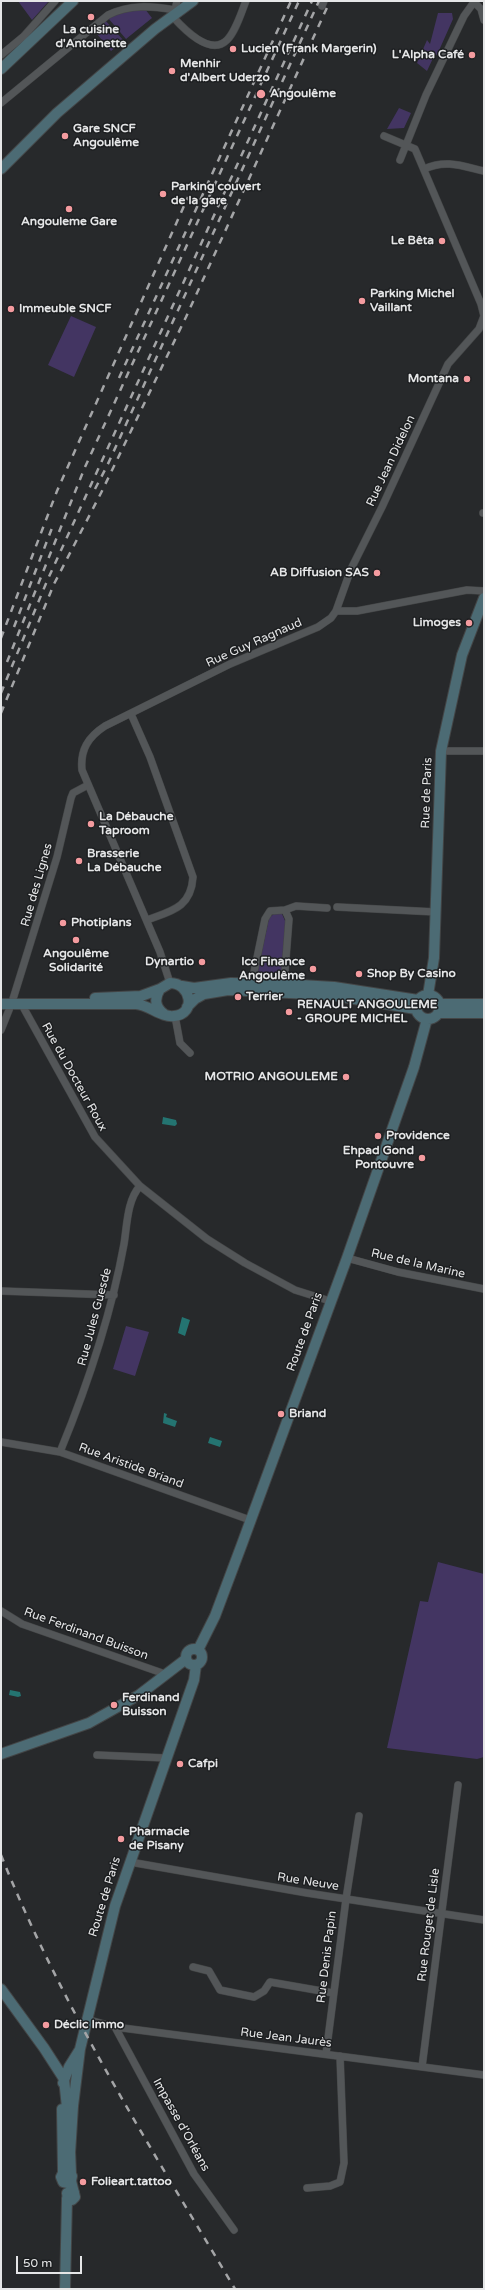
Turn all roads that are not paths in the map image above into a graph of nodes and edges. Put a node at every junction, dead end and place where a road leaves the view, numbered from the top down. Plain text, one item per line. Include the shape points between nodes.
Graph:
1 (55, 1) edge
2 (73, 1) edge
3 (177, 1) edge
4 (193, 1) edge
5 (246, 1) edge
6 (474, 1) edge
7 (482, 10) edge
8 (175, 13) junction
9 (484, 20) edge
10 (1, 55) edge
11 (1, 69) edge
12 (1, 103) edge
13 (384, 136) dead end
14 (406, 145) junction
15 (400, 160) dead end
16 (4, 166) edge
17 (424, 169) junction
18 (484, 171) edge
19 (1, 174) edge
20 (482, 303) edge
21 (482, 331) edge
22 (484, 591) edge
23 (484, 598) edge
24 (336, 611) junction
25 (131, 714) junction
26 (441, 751) junction
27 (484, 751) edge
28 (88, 785) junction
29 (327, 908) dead end
30 (337, 908) dead end
31 (285, 910) junction
32 (436, 912) junction
33 (147, 920) junction
34 (252, 982) junction
35 (170, 984) junction
36 (284, 984) junction
37 (182, 986) junction
38 (160, 989) junction
39 (428, 995) junction
40 (1, 999) edge
41 (69, 1002) junction
42 (8, 1003) edge
43 (26, 1003) junction
44 (484, 1004) edge
45 (417, 1005) junction
46 (187, 1007) junction
47 (439, 1009) junction
48 (484, 1013) edge
49 (164, 1014) junction
50 (175, 1016) junction
51 (427, 1019) junction
52 (1, 1030) edge
53 (190, 1053) dead end
54 (140, 1186) junction
55 (347, 1258) junction
56 (484, 1289) edge
57 (1, 1291) edge
58 (114, 1295) junction
59 (331, 1299) junction
60 (1, 1442) edge
61 (60, 1452) junction
62 (250, 1520) junction
63 (1, 1611) edge
64 (198, 1650) junction
65 (186, 1659) junction
66 (196, 1665) junction
67 (165, 1674) junction
68 (1, 1754) edge
69 (97, 1756) dead end
70 (166, 1758) junction
71 (458, 1785) dead end
72 (359, 1816) dead end
73 (130, 1862) junction
74 (346, 1899) junction
75 (442, 1914) junction
76 (484, 1920) edge
77 (193, 1967) dead end
78 (1, 1989) edge
79 (333, 1993) junction
80 (86, 2019) junction
81 (115, 2027) junction
82 (80, 2049) junction
83 (326, 2054) junction
84 (340, 2056) junction
85 (422, 2067) junction
86 (484, 2075) edge
87 (64, 2079) junction
88 (70, 2154) junction
89 (67, 2178) junction
90 (307, 2188) dead end
91 (70, 2196) junction
92 (234, 2230) dead end
93 (65, 2289) edge
94 (73, 2289) edge

1 - 10 street via 24,36
2 - 11 main road
3 - 8 street
4 - 8 main road
5 - 8 street via 230,36 218,44 211,45 190,35
6 - 7 street
6 - 14 street via 453,38
7 - 9 street
8 - 12 street via 139,6 121,9 108,15
8 - 16 main road via 57,112
13 - 14 street
14 - 15 street
14 - 17 street via 415,149
16 - 19 main road
17 - 18 street via 445,163
17 - 20 street
20 - 21 street
21 - 24 street, Rue Jean Didelon via 448,364 382,507 350,568
22 - 24 street via 461,591 357,611
23 - 26 main road, Rue de Paris via 462,655
24 - 25 street, Rue Guy Ragnaud via 318,627 230,664
25 - 28 street, Rue Guy Ragnaud via 97,732 84,746 81,763
25 - 33 street via 150,756 193,877 190,893 182,904 176,909
26 - 27 street
26 - 32 main road, Rue de Paris
28 - 33 street, Rue Guy Ragnaud
28 - 42 street, Rue des Lignes via 73,793 71,798 66,826 32,940
29 - 31 street via 296,906
30 - 32 street
31 - 34 street via 274,909 267,914
31 - 36 street via 289,920
32 - 39 main road, Rue de Paris via 434,958
33 - 35 street, Rue Guy Ragnaud
34 - 36 main road
34 - 37 main road via 194,988
35 - 37 main road
35 - 38 main road
36 - 45 main road via 334,988
37 - 46 main road via 188,994
38 - 41 main road via 141,996
38 - 49 main road via 157,994 157,1006
39 - 45 main road
39 - 47 main road via 436,997
40 - 42 main road
41 - 43 main road
41 - 49 main road via 140,1005
42 - 43 main road
42 - 52 street, Rue des Lignes
43 - 54 street, Rue du Docteur Roux via 95,1137
44 - 47 main road
45 - 46 main road via 330,995 250,990 211,992 195,999
45 - 51 main road via 420,1016
46 - 50 main road via 180,1015
47 - 48 main road
47 - 51 main road via 433,1018
49 - 50 main road
50 - 53 street via 180,1044
51 - 55 main road, Route de Paris via 414,1066
54 - 58 street, Rue Jules Guesde via 132,1198
54 - 59 street, Rue du Docteur Roux via 202,1235 245,1263 295,1290
55 - 56 street, Rue de la Marine via 398,1272
55 - 59 main road, Route de Paris
57 - 58 street
58 - 61 street, Rue Jules Guesde via 88,1383
59 - 62 main road, Route de Paris
60 - 61 street, Rue Aristide Briand
61 - 62 street, Rue Aristide Briand
62 - 64 main road, Route de Paris via 215,1616
63 - 67 street, Rue Ferdinand Buisson via 22,1624
64 - 65 main road via 190,1650
64 - 66 main road via 203,1657
65 - 66 main road via 191,1665
65 - 67 main road
66 - 70 main road, Route de Paris via 194,1680
67 - 68 main road via 139,1695 89,1723
69 - 70 street
70 - 73 main road, Route de Paris
71 - 75 street, Rue Rouget de Lisle
72 - 74 street, Rue Denis Papin
73 - 74 street, Rue Neuve
73 - 80 main road, Route de Paris via 115,1906
74 - 75 street, Rue Neuve
74 - 79 street, Rue Denis Papin
75 - 76 street, Rue Neuve
75 - 85 street, Rue Rouget de Lisle
77 - 79 street via 209,1971 220,1990 254,1997 264,1992 270,1982
78 - 87 main road
79 - 83 street, Rue Denis Papin
80 - 81 street, Rue Jean Jaurès
80 - 82 main road, Route de Paris
81 - 83 street, Rue Jean Jaurès
81 - 92 street, Impasse d'Orléans via 198,2180
82 - 87 main road, Route de Paris
82 - 88 main road, Route de Paris
83 - 84 street, Rue Jean Jaurès
84 - 85 street, Rue Jean Jaurès
84 - 90 street via 344,2163 340,2182 330,2186
85 - 86 street, Rue Jean Jaurès
87 - 88 main road, Route de Paris
87 - 89 main road, Route de Paris
88 - 89 main road, Route de Paris
89 - 91 main road, Route de Paris
91 - 93 main road, Route de Paris
91 - 94 main road, Route de Paris

